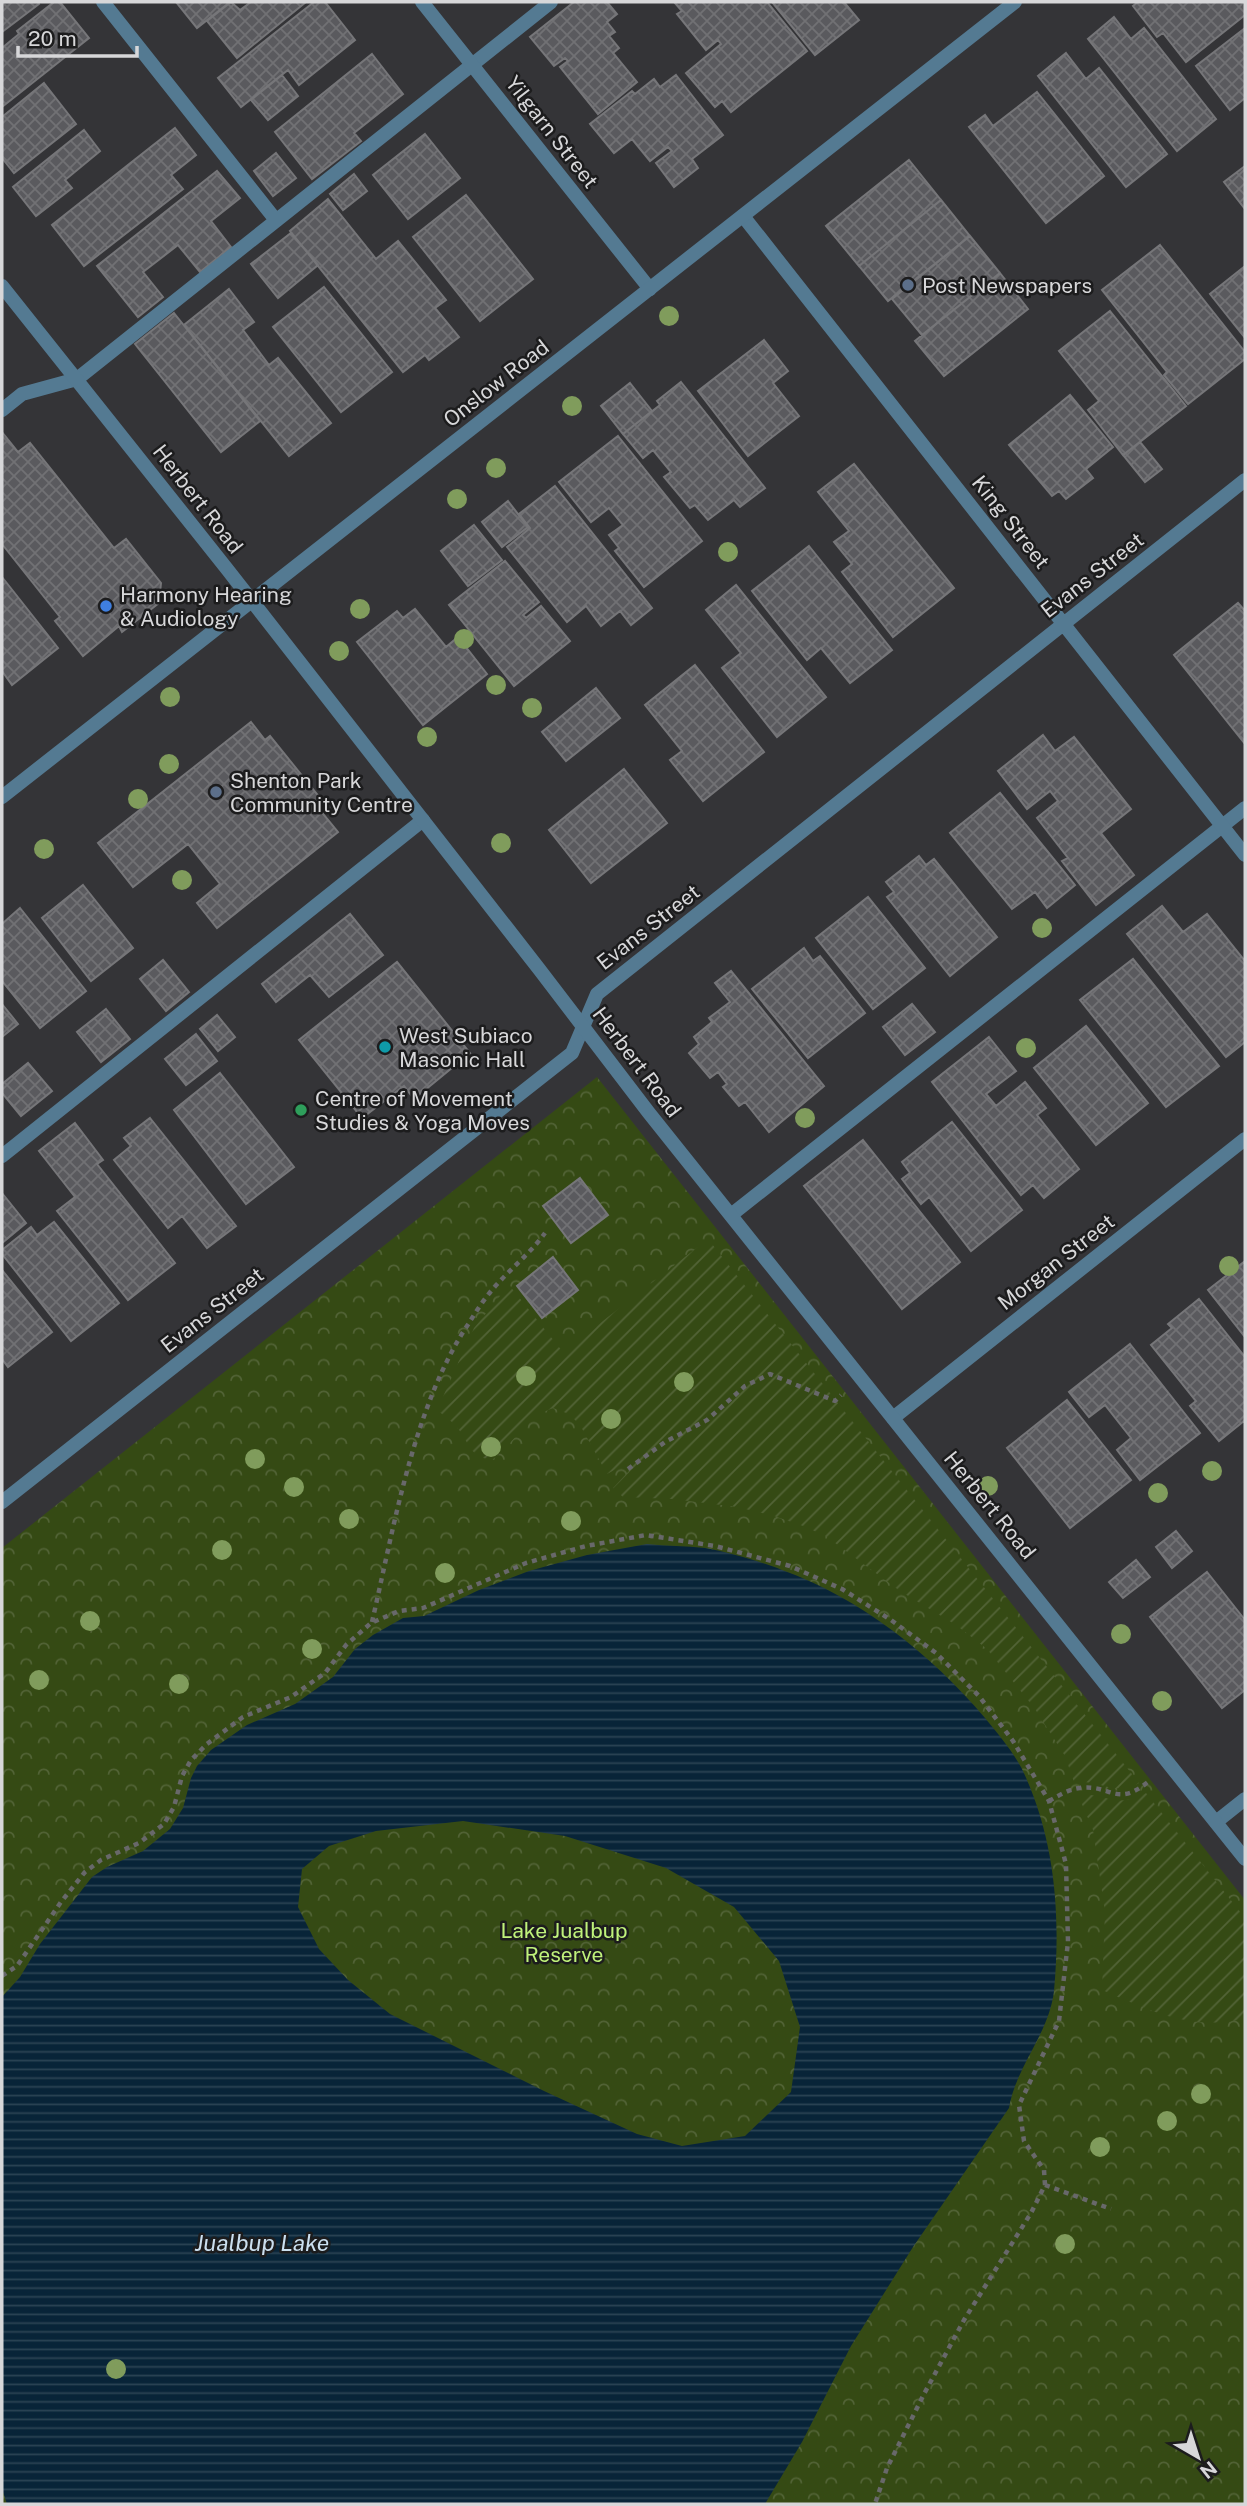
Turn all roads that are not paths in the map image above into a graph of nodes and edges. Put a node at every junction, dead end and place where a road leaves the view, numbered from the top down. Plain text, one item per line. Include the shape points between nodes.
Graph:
1 (103, 2) edge
2 (422, 2) edge
3 (551, 2) edge
4 (1015, 2) edge
5 (473, 65) junction
6 (743, 216) junction
7 (275, 219) junction
8 (2, 286) edge
9 (650, 289) junction
10 (76, 379) junction
11 (2, 410) edge
12 (1245, 480) edge
13 (251, 601) junction
14 (1065, 623) junction
15 (2, 797) edge
16 (1245, 808) edge
17 (423, 820) junction
18 (1222, 826) junction
19 (1245, 855) edge
20 (583, 1026) junction
21 (1245, 1139) edge
22 (2, 1156) edge
23 (731, 1215) junction
24 (893, 1418) junction
25 (2, 1502) edge
26 (1245, 1799) edge
27 (1216, 1822) junction
28 (1245, 1859) edge

1 - 7 street
2 - 5 street, Yilgarn Street
3 - 5 street
4 - 6 street, Onslow Road
5 - 7 street
5 - 9 street, Yilgarn Street
6 - 9 street, Onslow Road
6 - 14 street, King Street
7 - 10 street
8 - 10 street, Herbert Road
9 - 13 street, Onslow Road
10 - 11 street via 22,394
10 - 13 street, Herbert Road
12 - 14 street, Evans Street
13 - 15 street, Onslow Road
13 - 17 street, Herbert Road
14 - 18 street, King Street
14 - 20 street, Evans Street via 597,994
16 - 18 street
17 - 20 street, Herbert Road
17 - 22 street
18 - 19 street, King Street
18 - 23 street
20 - 23 street, Herbert Road
20 - 25 street, Evans Street via 572,1053
21 - 24 street, Morgan Street
23 - 24 street, Herbert Road
24 - 27 street, Herbert Road
26 - 27 street
27 - 28 street, Herbert Road

